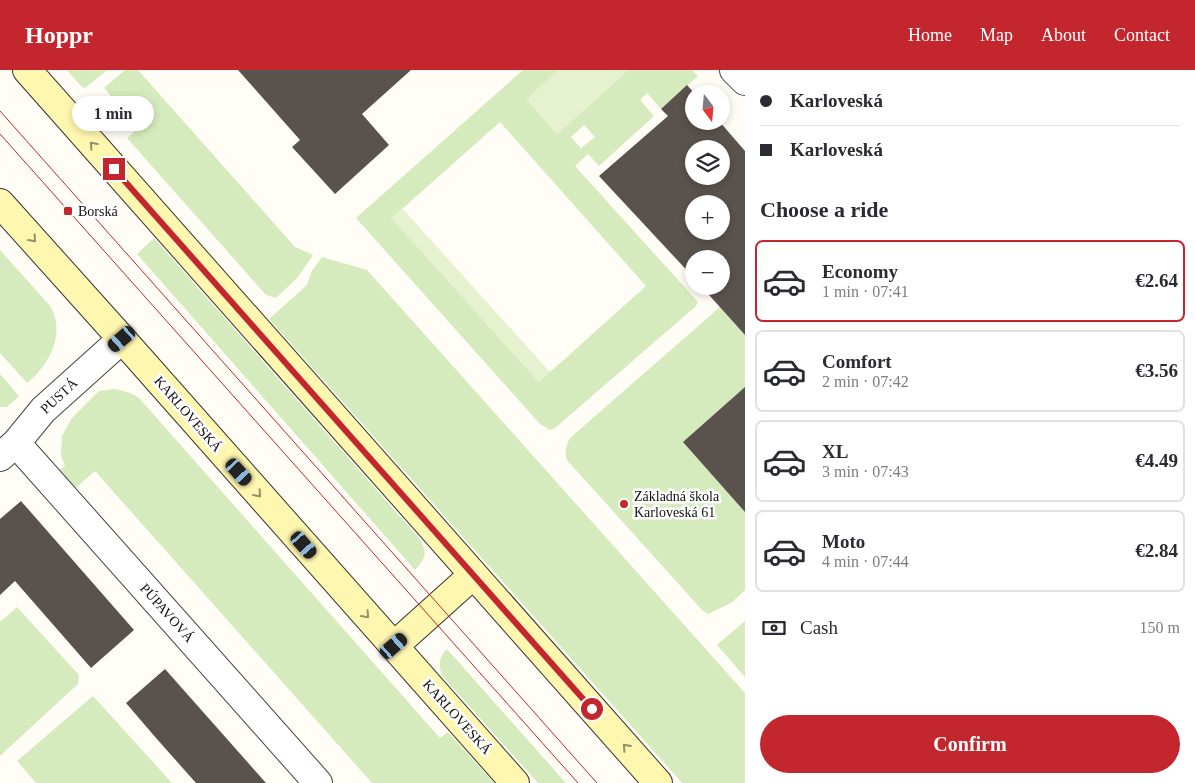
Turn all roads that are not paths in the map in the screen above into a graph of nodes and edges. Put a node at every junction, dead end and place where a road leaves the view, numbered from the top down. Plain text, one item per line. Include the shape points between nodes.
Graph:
1 (27, 70) edge
2 (734, 70) edge
3 (745, 82) edge
4 (0, 203) edge
5 (122, 339) junction
6 (8, 450) edge
7 (473, 575) junction
8 (394, 646) junction
9 (318, 783) edge
10 (515, 783) edge
11 (658, 783) edge

7 -> 1 main road
2 - 3 street
4 -> 5 main road, KARLOVESKÁ
5 - 6 street, PUSTÁ via 43,410
5 -> 8 main road, KARLOVESKÁ
6 - 9 street, PÚPAVOVÁ
7 - 8 main road
11 -> 7 main road
8 - 10 main road, KARLOVESKÁ

